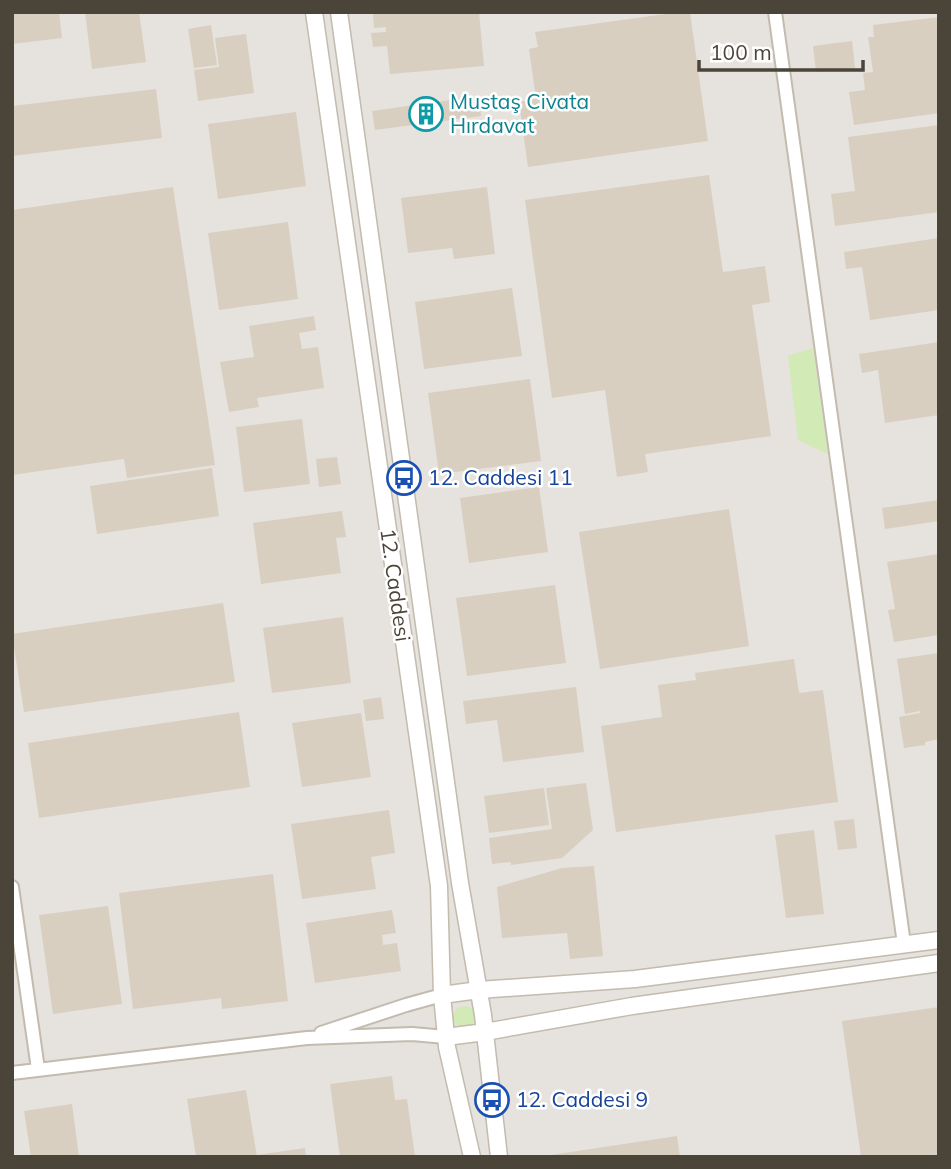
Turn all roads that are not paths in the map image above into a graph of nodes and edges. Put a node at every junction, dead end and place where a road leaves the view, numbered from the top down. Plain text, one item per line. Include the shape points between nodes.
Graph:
1 (314, 12) edge
2 (339, 12) edge
3 (775, 12) edge
4 (12, 887) edge
5 (939, 940) edge
6 (904, 944) junction
7 (939, 963) edge
8 (909, 967) junction
9 (479, 990) junction
10 (442, 995) junction
11 (485, 1032) junction
12 (446, 1037) junction
13 (307, 1038) junction
14 (38, 1069) junction
15 (12, 1073) edge
16 (472, 1157) edge
17 (499, 1157) edge

1 - 10 street, 12. Caddesi via 439,886
2 - 9 street, 12. Caddesi via 460,883
3 - 6 street
4 - 14 street
5 - 6 street
6 - 8 street
6 - 9 street via 635,979
7 - 8 street
8 - 11 street
9 - 10 street
9 - 11 street, 12. Caddesi
10 - 12 street, 12. Caddesi
10 - 13 street
11 - 12 street
11 - 17 street, 12. Caddesi
12 - 13 street
12 - 16 street, 12. Caddesi
13 - 14 street
14 - 15 street

